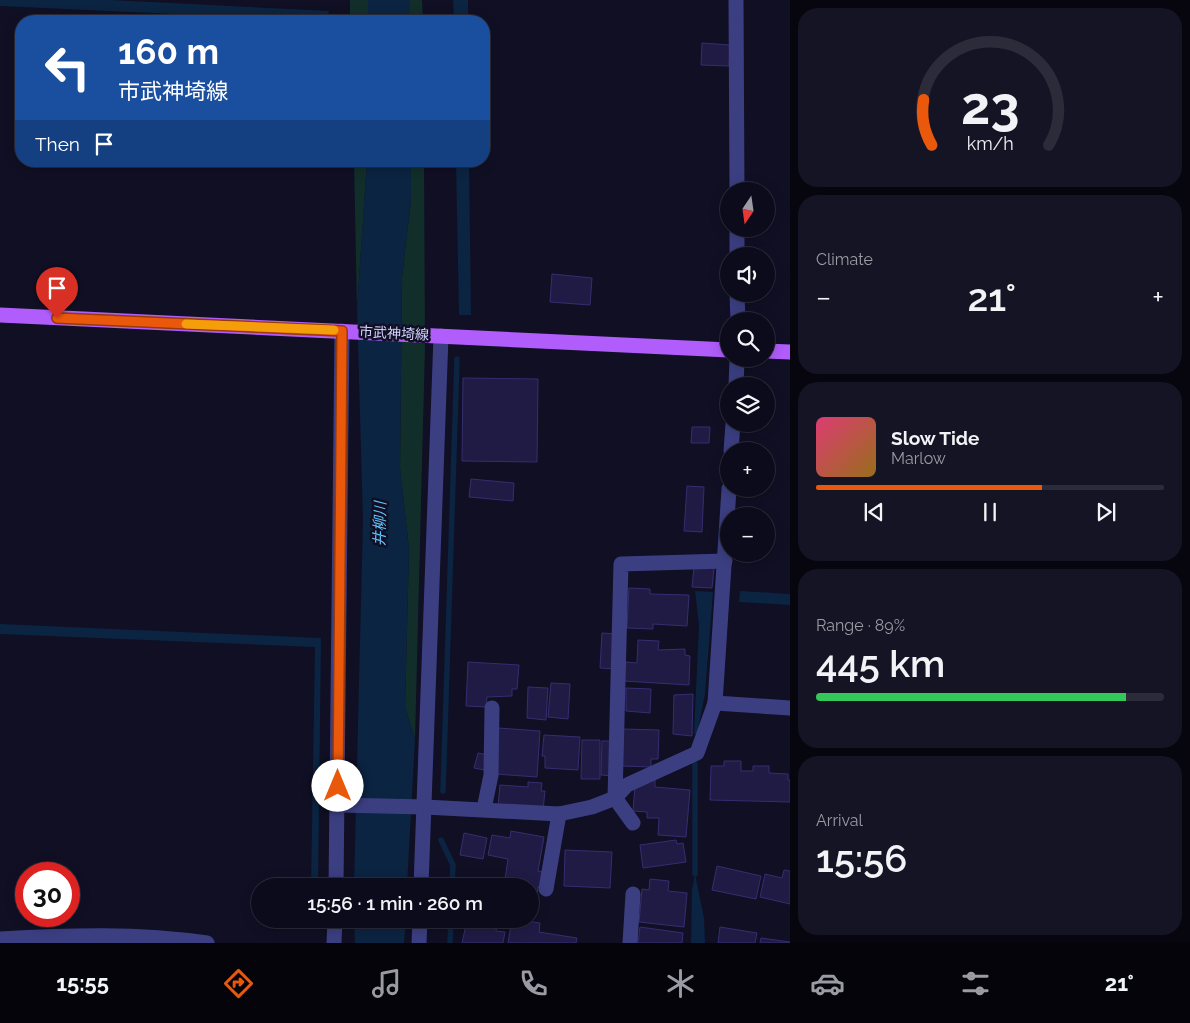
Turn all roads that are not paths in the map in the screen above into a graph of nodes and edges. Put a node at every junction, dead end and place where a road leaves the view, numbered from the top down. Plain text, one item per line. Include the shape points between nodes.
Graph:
1 (736, 0) edge
2 (737, 182) edge
3 (0, 316) edge
4 (345, 330) junction
5 (437, 336) junction
6 (720, 350) edge
7 (775, 351) edge
8 (790, 352) edge
9 (720, 561) edge
10 (724, 562) edge
11 (716, 703) junction
12 (492, 708) dead end
13 (790, 708) edge
14 (615, 798) junction
15 (338, 805) junction
16 (425, 807) junction
17 (484, 809) junction
18 (559, 814) junction
19 (633, 824) dead end
20 (336, 878) edge
21 (421, 878) edge
22 (546, 889) dead end
23 (633, 894) dead end
24 (335, 928) edge
25 (420, 928) edge
26 (0, 940) edge
27 (207, 943) edge
28 (334, 943) edge
29 (419, 943) edge
30 (630, 943) edge

1 - 2 street
3 - 4 main road, 市武神埼線
4 - 5 main road, 市武神埼線
4 - 15 street
5 - 6 main road, 市武神埼線
5 - 16 street
7 - 8 main road
9 - 14 street via 622,564
10 - 11 street
11 - 13 street
11 - 14 street via 697,753 627,785
12 - 17 street via 491,775
14 - 18 street
14 - 19 street
15 - 16 street
15 - 20 street
16 - 17 street
16 - 21 street
17 - 18 street
18 - 22 street
23 - 30 street
24 - 28 street
25 - 29 street
26 - 27 street via 57,936 160,937

